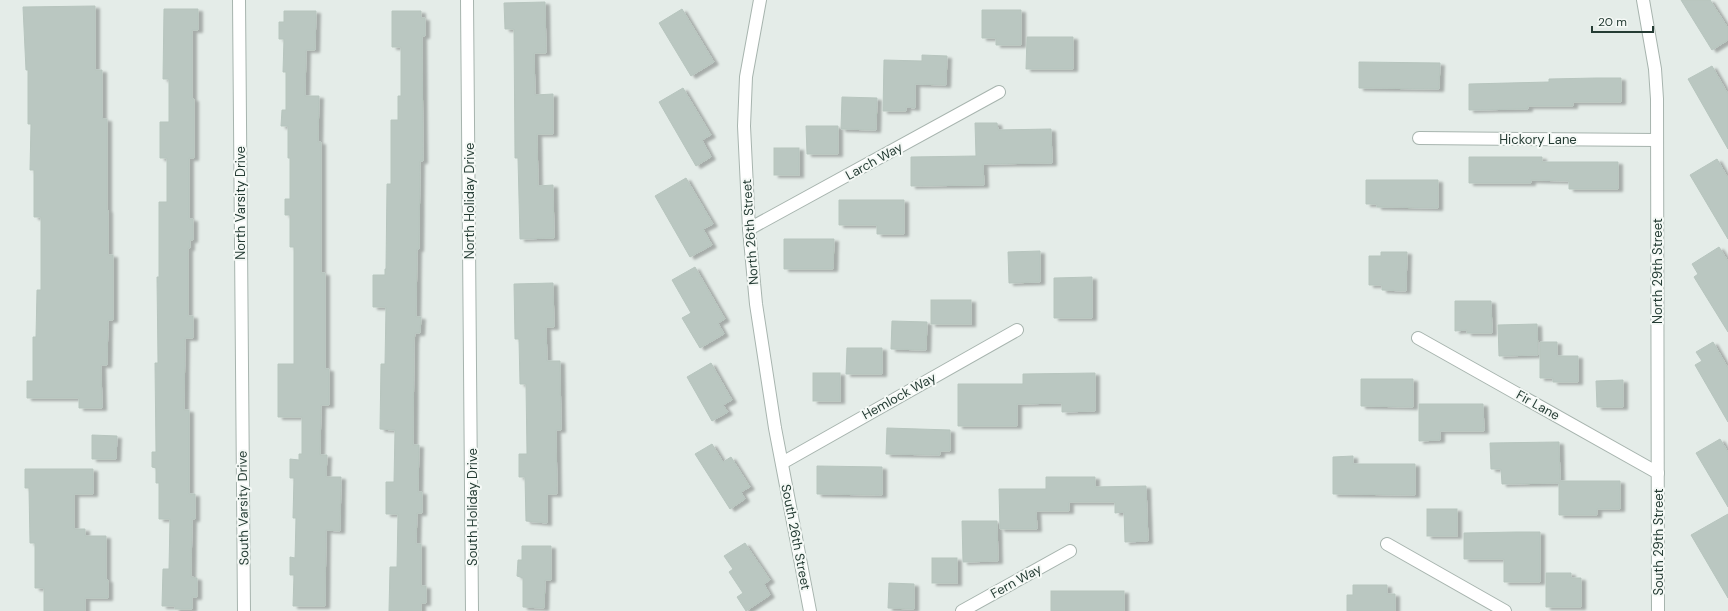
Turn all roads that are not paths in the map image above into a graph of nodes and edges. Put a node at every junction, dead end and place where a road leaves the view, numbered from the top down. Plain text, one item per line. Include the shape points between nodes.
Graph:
1 (239, 0) edge
2 (467, 0) edge
3 (760, 0) edge
4 (1643, 0) edge
5 (998, 92) dead end
6 (1419, 138) dead end
7 (1657, 140) junction
8 (749, 229) junction
9 (1017, 330) dead end
10 (1418, 338) dead end
11 (471, 403) joint
12 (242, 405) joint
13 (782, 462) junction
14 (1658, 473) junction
15 (1387, 544) dead end
16 (1070, 551) dead end
17 (244, 611) edge
18 (472, 611) edge
19 (810, 611) edge
20 (962, 611) edge
21 (1505, 611) edge
22 (1658, 611) edge

1 - 12 street, North Varsity Drive
2 - 11 street, North Holiday Drive
3 - 8 street, North 26th Street via 746,77 744,126
4 - 7 street, North 29th Street via 1655,69
5 - 8 street, Larch Way
6 - 7 street, Hickory Lane
7 - 14 street, North 29th Street
8 - 13 street, North 26th Street via 756,304
9 - 13 street, Hemlock Way
10 - 14 street, Fir Lane
11 - 18 street, South Holiday Drive
12 - 17 street, South Varsity Drive
13 - 19 street, South 26th Street
14 - 22 street, South 29th Street
15 - 21 street
16 - 20 street, Fern Way

